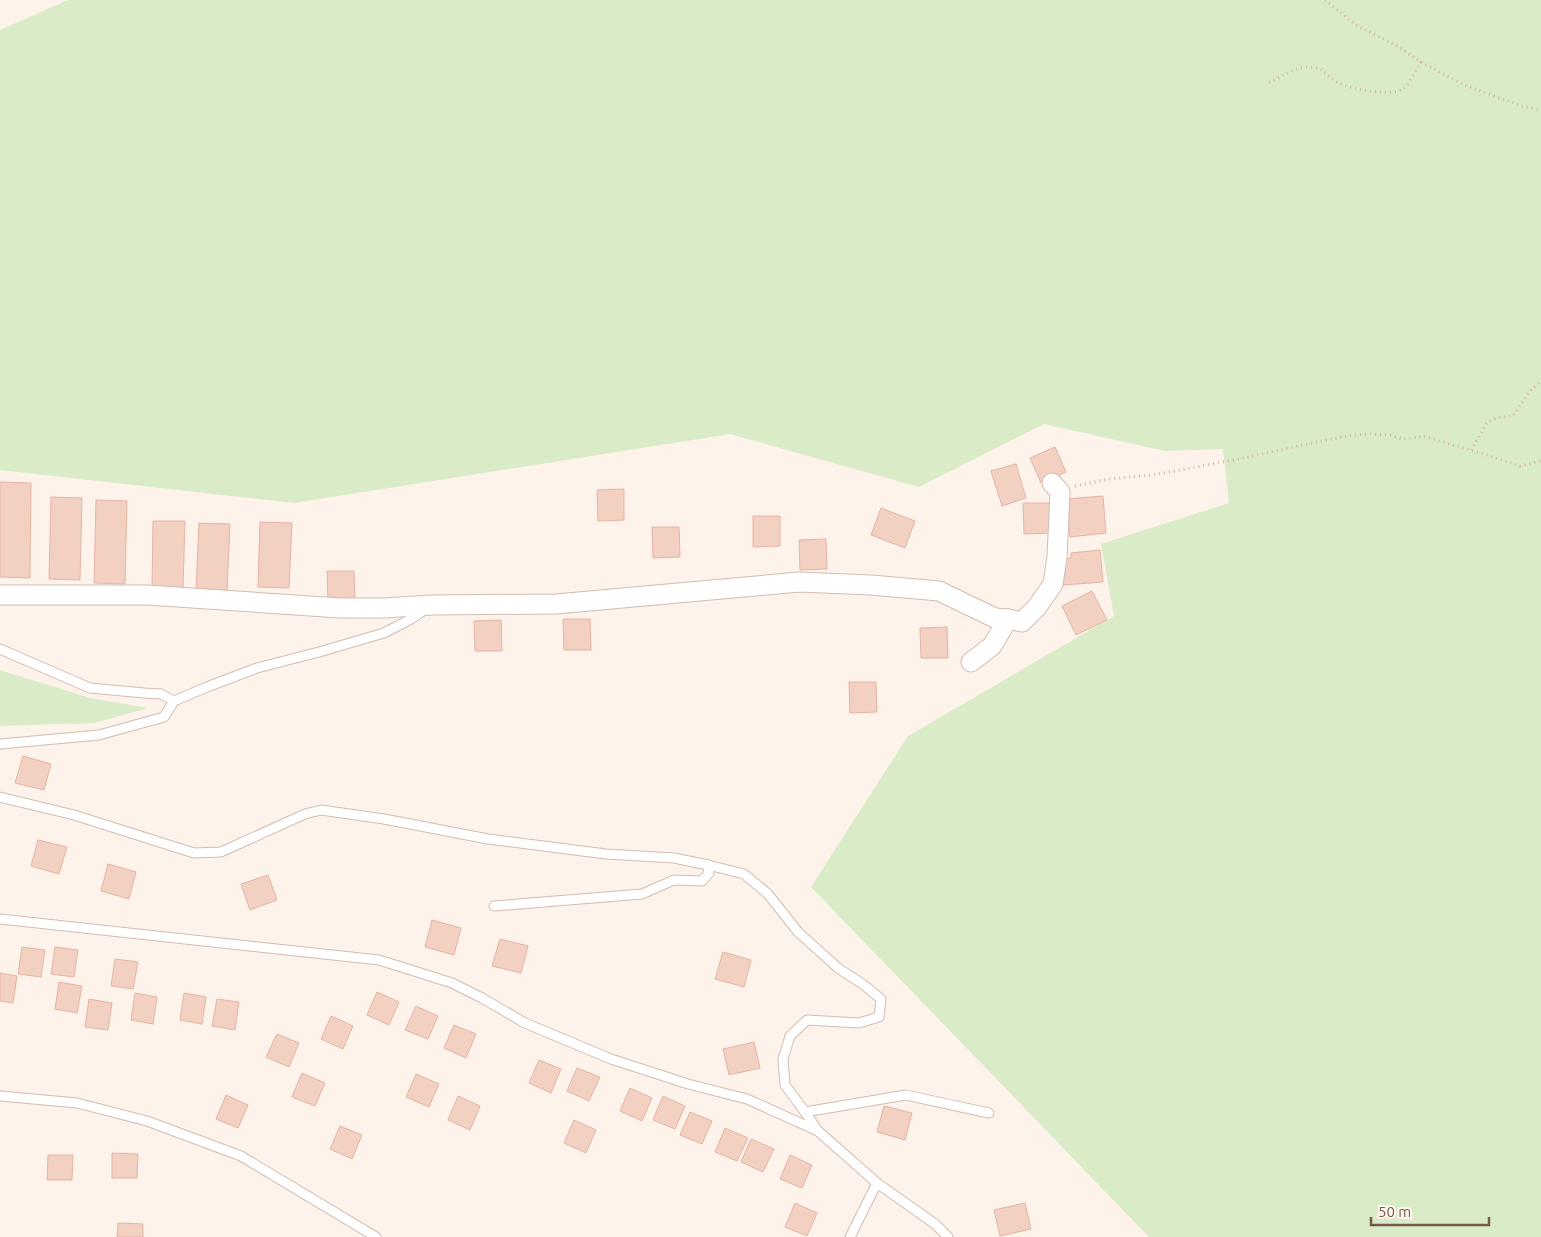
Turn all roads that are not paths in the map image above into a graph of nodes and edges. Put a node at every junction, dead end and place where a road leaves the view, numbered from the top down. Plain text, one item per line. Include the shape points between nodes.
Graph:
1 (1056, 487) road end
2 (0, 584) edge
3 (294, 594) dead end
4 (0, 595) edge
5 (432, 605) junction
6 (1008, 619) junction
7 (0, 649) edge
8 (972, 662) dead end
9 (174, 702) junction
10 (0, 744) edge
11 (0, 798) edge
12 (708, 865) junction
13 (494, 906) dead end
14 (0, 919) edge
15 (0, 1096) edge
16 (805, 1112) junction
17 (989, 1113) dead end
18 (818, 1131) junction
19 (877, 1183) junction
20 (376, 1237) edge
21 (850, 1237) edge
22 (948, 1237) edge

1 - 6 street via 1058,550 1053,584 1022,622
2 - 3 street via 230,595
4 - 5 street via 147,595 340,608
5 - 6 street via 556,604 799,582 939,591 995,618
5 - 9 lane via 384,633 257,668
6 - 8 street via 992,646
7 - 9 lane via 90,688 161,694
9 - 10 lane via 164,717 98,736
11 - 12 lane via 74,815 194,853 221,852 305,814 321,810 488,839 606,854 674,858
12 - 13 lane via 709,873 702,881 674,880 642,894
12 - 16 lane via 744,874 768,894 798,932 838,968 881,999 879,1017 859,1023 807,1020 790,1036 783,1059 785,1085
14 - 18 lane via 379,960 452,983 525,1023 611,1059 747,1099
15 - 20 lane via 77,1103 147,1120 241,1156
16 - 17 lane via 906,1094
16 - 18 lane
18 - 19 lane
19 - 21 lane
19 - 22 lane

